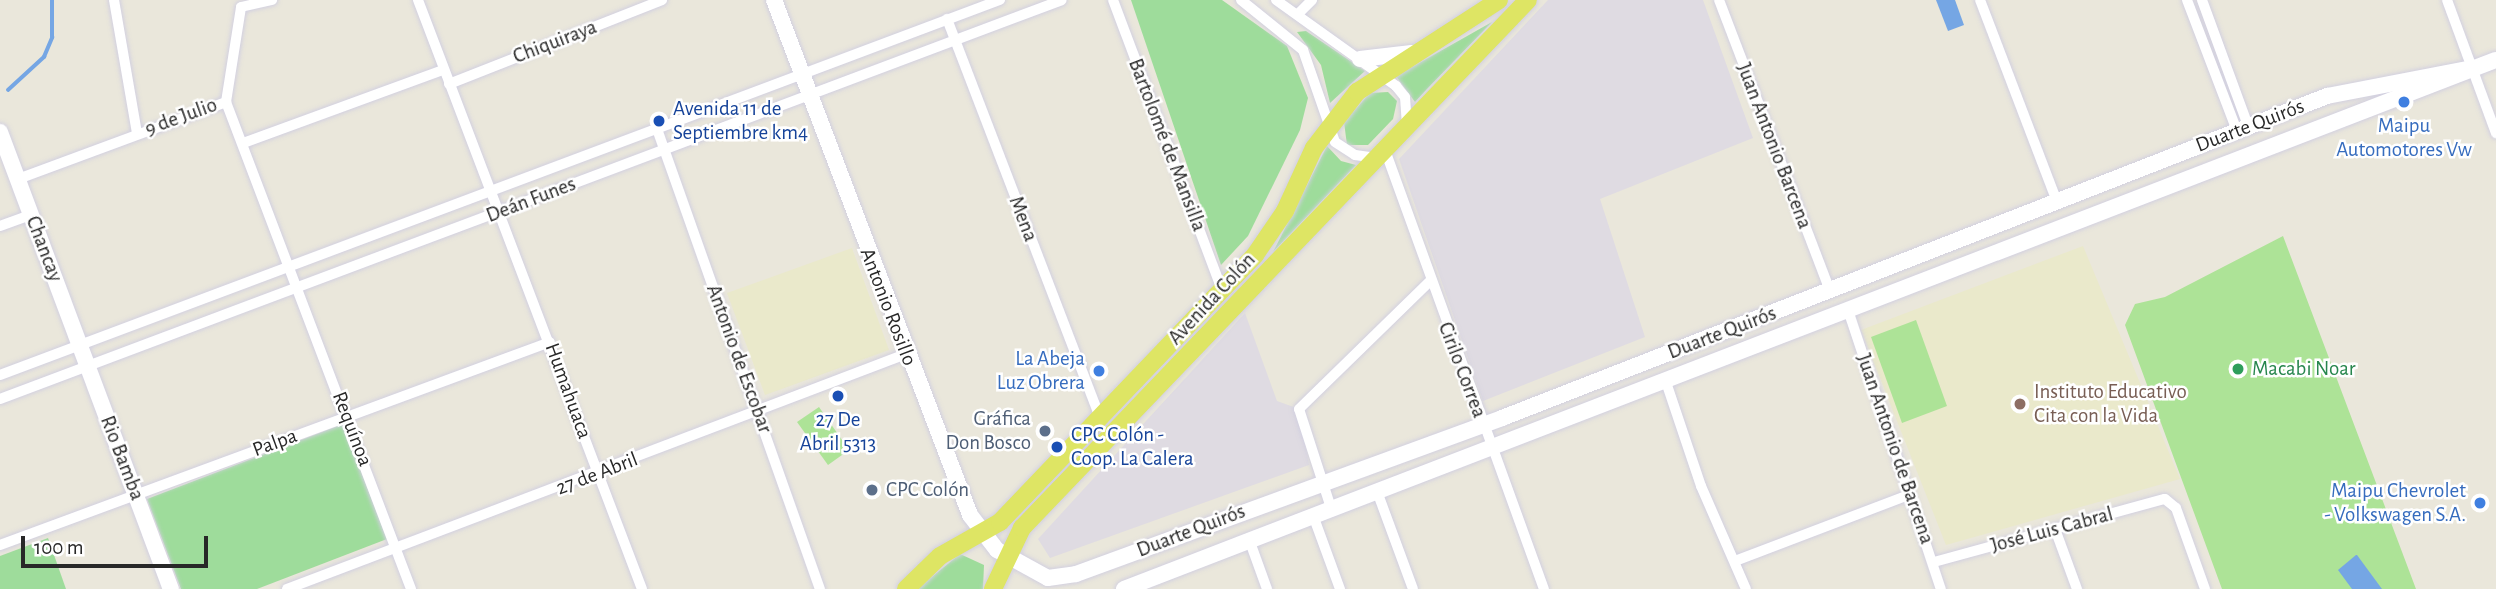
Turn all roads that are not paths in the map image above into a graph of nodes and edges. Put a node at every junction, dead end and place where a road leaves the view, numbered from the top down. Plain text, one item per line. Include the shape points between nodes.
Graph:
1 (114, 0) edge
2 (272, 0) edge
3 (418, 0) edge
4 (662, 0) edge
5 (774, 0) edge
6 (1000, 0) edge
7 (1062, 0) edge
8 (1112, 0) edge
9 (1241, 0) edge
10 (1276, 0) edge
11 (1312, 0) edge
12 (1499, 0) edge
13 (1528, 0) edge
14 (1719, 0) edge
15 (1980, 0) edge
16 (2188, 0) edge
17 (2202, 0) edge
18 (2447, 0) edge
19 (242, 4) edge
20 (1298, 14) junction
21 (947, 19) junction
22 (954, 41) junction
23 (1412, 53) junction
24 (1360, 59) junction
25 (2496, 60) edge
26 (2473, 68) junction
27 (443, 70) junction
28 (1379, 73) junction
29 (800, 76) junction
30 (449, 84) junction
31 (808, 96) junction
32 (226, 102) junction
33 (1328, 127) junction
34 (1406, 127) junction
35 (2242, 128) junction
36 (657, 129) junction
37 (137, 133) junction
38 (2496, 133) edge
39 (2, 142) edge
40 (246, 142) junction
41 (664, 149) junction
42 (1381, 154) junction
43 (18, 179) junction
44 (494, 193) junction
45 (2057, 202) junction
46 (501, 211) junction
47 (31, 215) junction
48 (0, 226) edge
49 (290, 269) junction
50 (1429, 282) junction
51 (298, 288) junction
52 (1222, 290) junction
53 (1830, 291) junction
54 (1848, 310) junction
55 (550, 342) junction
56 (80, 345) junction
57 (906, 354) junction
58 (87, 367) junction
59 (0, 375) edge
60 (1666, 382) junction
61 (0, 399) edge
62 (757, 411) junction
63 (348, 416) junction
64 (1100, 418) junction
65 (1483, 425) junction
66 (1492, 450) junction
67 (599, 474) junction
68 (1321, 483) junction
69 (1378, 494) junction
70 (136, 495) junction
71 (1909, 495) junction
72 (1332, 511) junction
73 (1314, 518) junction
74 (2055, 529) junction
75 (982, 535) junction
76 (1250, 542) junction
77 (0, 545) edge
78 (396, 547) junction
79 (1005, 555) junction
80 (1735, 561) junction
81 (1934, 562) junction
82 (1149, 585) edge
83 (908, 588) edge
84 (171, 589) edge
85 (287, 589) edge
86 (411, 589) edge
87 (642, 589) edge
88 (820, 589) edge
89 (993, 589) edge
90 (1124, 589) edge
91 (1267, 589) edge
92 (1340, 589) edge
93 (1413, 589) edge
94 (1544, 589) edge
95 (1746, 589) edge
96 (1941, 589) edge
97 (2077, 589) edge
98 (2206, 589) edge

1 - 37 street
2 - 19 street, 9 de Julio
3 - 27 street, Humahuaca
4 - 30 street, Chiquiraya
5 - 29 main road, Antonio Rosillo
6 - 21 street, Deán Funes
7 - 22 street, Deán Funes
8 - 52 street, Bartolomé de Mansilla
9 - 33 street via 1303,50
10 - 20 street
11 - 20 street
12 - 23 main road, Avenida Colón
13 - 34 main road, Avenida Colón
14 - 53 street, Juan Antonio Barcena
15 - 45 street
16 - 35 street
17 - 35 street
18 - 26 street
19 - 32 street, 9 de Julio
20 - 24 street
21 - 22 street, Mena
21 - 29 street, Deán Funes
22 - 31 street, Deán Funes
22 - 64 street, Mena
23 - 24 main road
23 - 28 main road, Avenida Colón
24 - 28 street
25 - 26 main road, Duarte Quirós
26 - 35 main road, Duarte Quirós via 2358,86
26 - 38 street
26 - 54 main road, Duarte Quirós
27 - 30 street, Humahuaca
27 - 40 street
28 - 33 main road, Avenida Colón
28 - 34 street via 1405,97
29 - 31 main road, Antonio Rosillo
29 - 36 street, Deán Funes
30 - 44 street, Humahuaca
31 - 41 street, Deán Funes
31 - 57 main road, Antonio Rosillo
32 - 37 street, 9 de Julio
32 - 40 street, Requínoa
33 - 42 street via 1340,148
33 - 52 main road, Avenida Colón via 1277,225
34 - 42 main road, Avenida Colón
35 - 45 main road, Duarte Quirós
36 - 41 street, Antonio de Escobar
36 - 44 street, Deán Funes
37 - 43 street, 9 de Julio
39 - 43 main road, Chancay
40 - 49 street, Requínoa
41 - 46 street, Deán Funes
41 - 62 street, Antonio de Escobar
42 - 50 street, Cirilo Correa
42 - 79 main road, Avenida Colón via 1022,527
43 - 47 main road, Chancay
44 - 46 street, Humahuaca
44 - 49 street, Deán Funes
45 - 53 main road, Duarte Quirós
46 - 51 street, Deán Funes
46 - 55 street, Humahuaca
47 - 48 street
47 - 56 main road, Chancay
49 - 51 street, Requínoa
49 - 56 street, Deán Funes
50 - 65 street, Cirilo Correa
50 - 68 street via 1299,409
51 - 58 street, Deán Funes
51 - 63 street, Requínoa
52 - 64 main road, Avenida Colón
53 - 65 main road, Duarte Quirós
54 - 60 main road, Duarte Quirós
54 - 71 street, Juan Antonio de Barcena
55 - 63 street, Palpa
55 - 67 street, Humahuaca
56 - 58 main road, Chancay
56 - 59 street, Deán Funes
57 - 62 street, 27 de Abril
57 - 75 main road, Antonio Rosillo
58 - 61 street, Deán Funes
58 - 70 main road, Rio Bamba
60 - 66 main road, Duarte Quirós
60 - 80 street via 1701,486
62 - 67 street, 27 de Abril
62 - 88 street, Antonio de Escobar
63 - 70 street, Palpa
63 - 78 street, Requínoa
64 - 75 main road, Avenida Colón
65 - 66 street, Cirilo Correa
65 - 68 main road, Duarte Quirós
66 - 69 main road, Duarte Quirós
66 - 94 street, Cirilo Correa
67 - 78 street, 27 de Abril
67 - 87 street, Humahuaca
68 - 72 street
68 - 79 main road, Duarte Quirós via 1067,577 1040,576
69 - 72 main road, Duarte Quirós
69 - 93 street
70 - 77 street, Palpa
70 - 84 main road, Rio Bamba
71 - 80 street
71 - 81 street, Juan Antonio de Barcena
72 - 73 main road, Duarte Quirós
73 - 76 main road, Duarte Quirós
73 - 92 street
74 - 81 street, José Luis Cabral
74 - 97 street
74 - 98 street, José Luis Cabral via 2171,500
75 - 79 main road, Duarte Quirós
75 - 83 main road, Avenida Colón via 940,556
76 - 82 main road, Duarte Quirós
76 - 91 street
78 - 85 street, 27 de Abril
78 - 86 street, Requínoa
79 - 89 main road, Avenida Colón
80 - 95 street
81 - 96 street, Juan Antonio de Barcena
82 - 90 main road, Duarte Quirós

